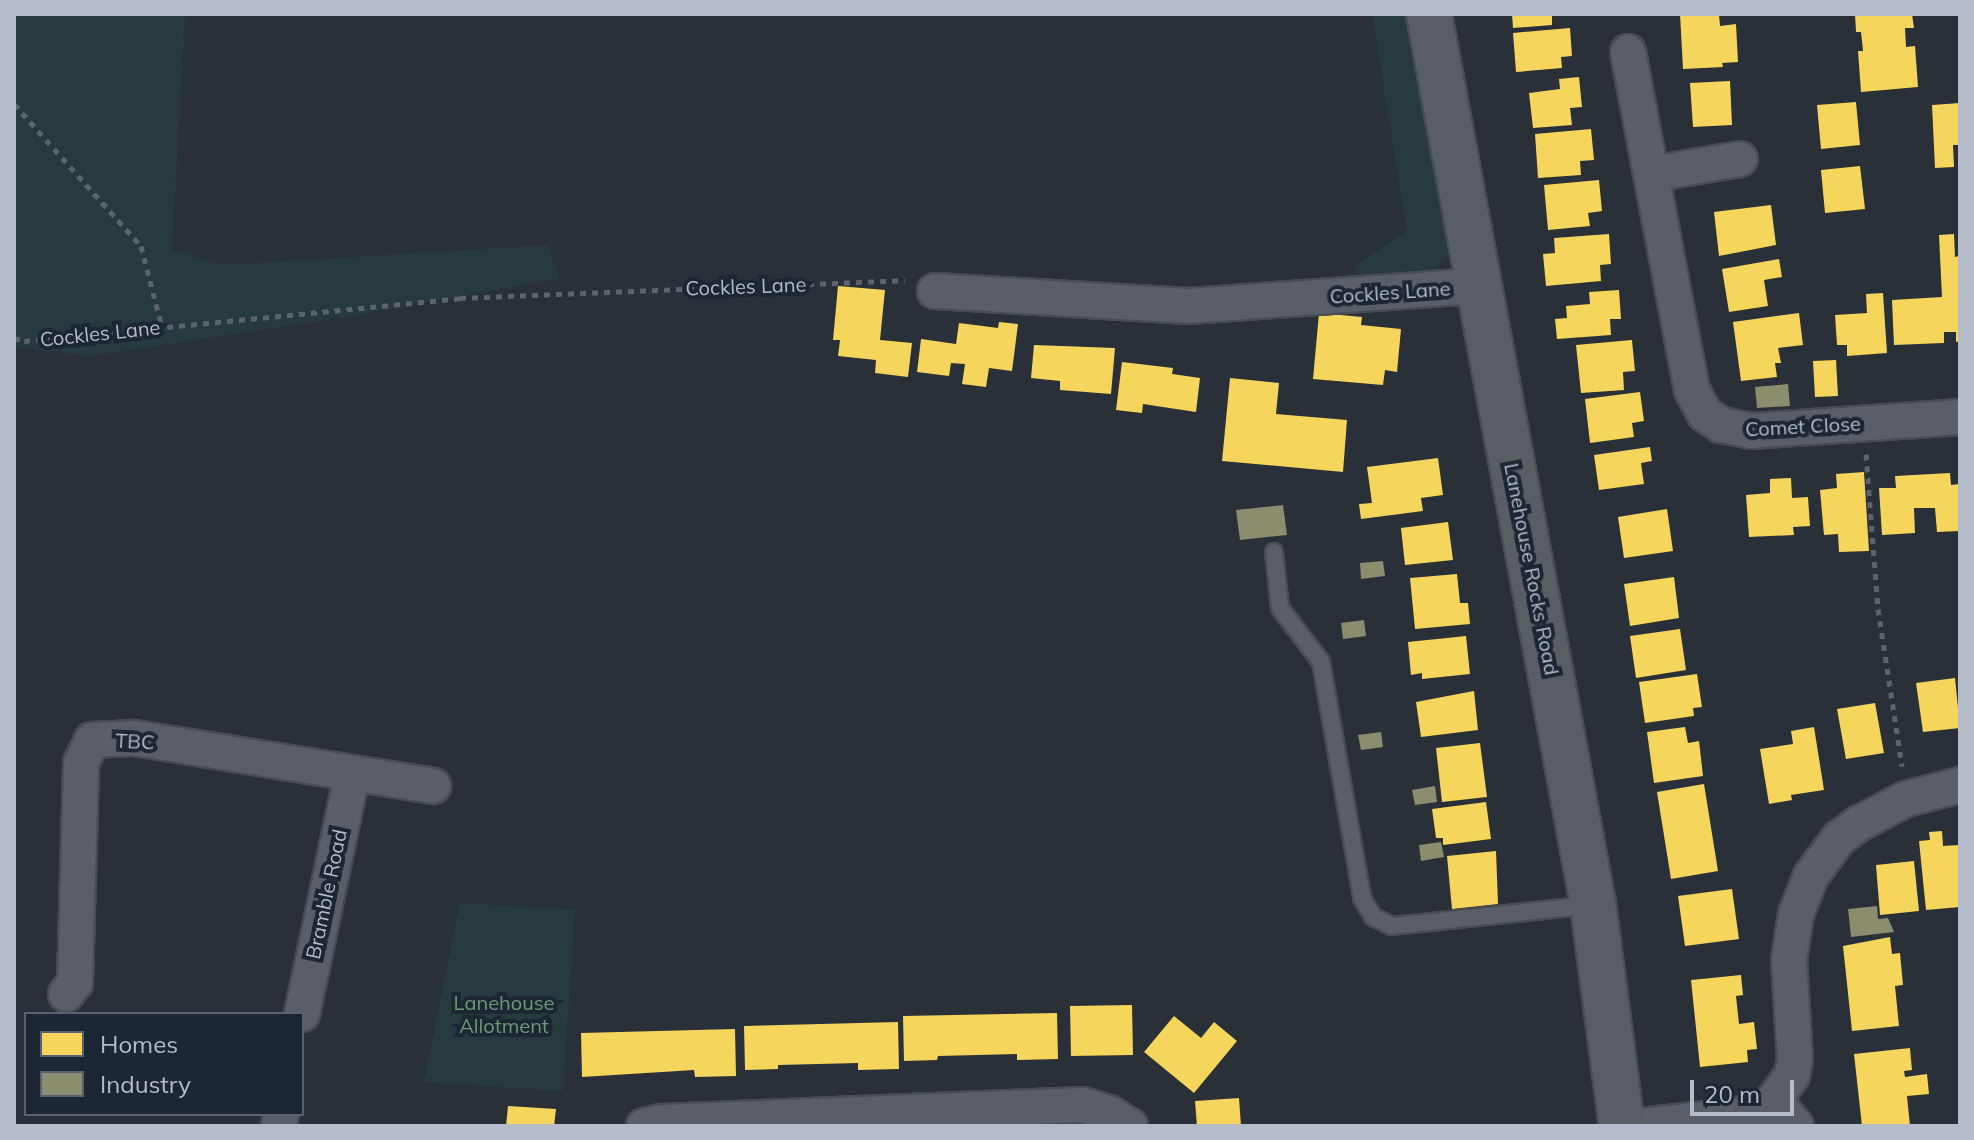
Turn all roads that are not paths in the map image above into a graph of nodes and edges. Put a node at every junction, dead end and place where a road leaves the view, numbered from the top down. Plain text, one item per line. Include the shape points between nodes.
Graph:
1 (1429, 14) edge
2 (1628, 52) dead end
3 (1740, 159) dead end
4 (1652, 174) junction
5 (1477, 286) junction
6 (935, 291) road end
7 (1960, 417) edge
8 (1274, 552) dead end
9 (352, 775) junction
10 (1960, 785) edge
11 (433, 786) dead end
12 (1593, 904) junction
13 (66, 994) dead end
14 (302, 1012) edge
15 (1774, 1100) junction
16 (644, 1126) edge
17 (1130, 1126) edge
18 (1622, 1126) edge
19 (1640, 1126) edge
20 (1796, 1126) edge

1 - 5 main road, Lanehouse Rocks Road
2 - 4 street, Comet Close
3 - 4 street
4 - 7 street, Comet Close via 1692,390 1713,420 1751,431
5 - 6 street, Cockles Lane via 1189,306
5 - 12 main road, Lanehouse Rocks Road
8 - 12 lane via 1280,608 1321,662 1362,898 1373,917 1392,926
9 - 11 street, TBC
9 - 13 street, TBC via 134,738 92,740 81,763 75,983
9 - 14 street, Bramble Road
10 - 15 street via 1906,799 1871,816 1839,838 1824,857 1803,894 1789,960 1795,1060 1792,1075
12 - 18 main road, Lanehouse Rocks Road
15 - 19 street via 1739,1115
15 - 20 street
16 - 17 street via 1083,1105

